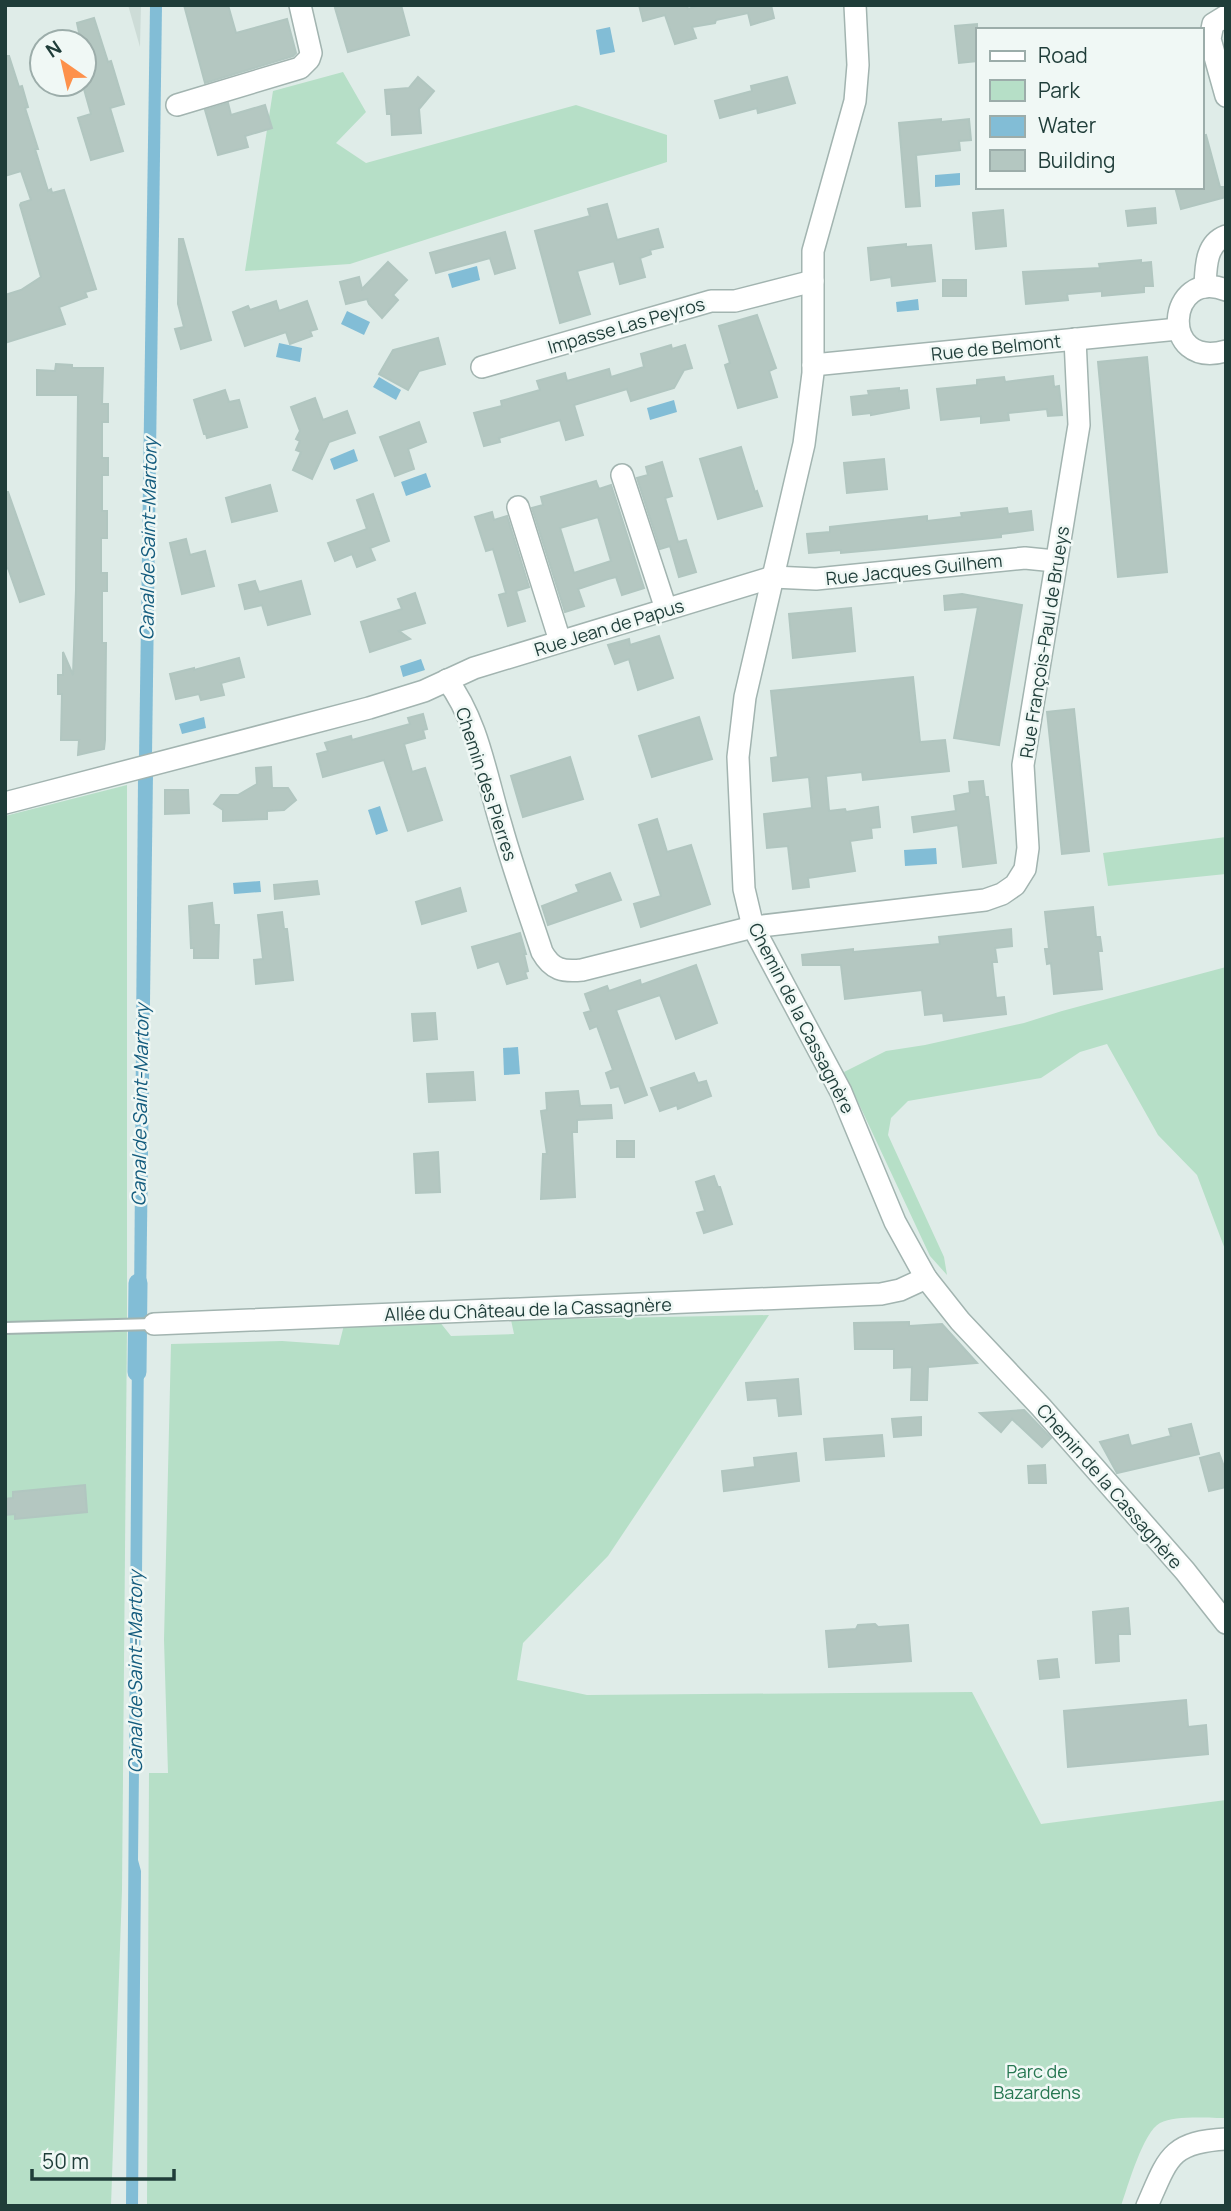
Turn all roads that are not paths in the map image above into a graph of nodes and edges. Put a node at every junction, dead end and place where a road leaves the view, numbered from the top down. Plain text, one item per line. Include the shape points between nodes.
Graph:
1 (300, 5) edge
2 (855, 5) edge
3 (1226, 16) edge
4 (1226, 96) edge
5 (177, 105) dead end
6 (1226, 236) edge
7 (813, 281) junction
8 (1215, 288) edge
9 (1178, 329) junction
10 (1075, 339) junction
11 (1226, 351) edge
12 (813, 365) junction
13 (482, 367) dead end
14 (622, 475) dead end
15 (518, 507) dead end
16 (1055, 562) junction
17 (773, 577) junction
18 (666, 609) junction
19 (560, 642) junction
20 (447, 680) junction
21 (5, 803) edge
22 (753, 926) junction
23 (926, 1278) junction
24 (154, 1324) joint
25 (5, 1328) edge
26 (1226, 1623) edge
27 (1226, 2139) edge
28 (1147, 2206) edge

1 - 5 street via 311,52 300,68
2 - 7 street, Chemin de la Cassagnère via 855,101 813,251
3 - 4 street via 1213,24 1210,39
6 - 8 street via 1206,260
7 - 12 street, Chemin de la Cassagnère
7 - 13 street, Impasse Las Peyros via 735,302 711,300
8 - 9 street via 1195,290 1182,303
9 - 10 street, Rue de Belmont
9 - 11 street via 1188,346 1201,353
10 - 12 street, Rue de Belmont
10 - 16 street, Rue François-Paul de Brueys via 1079,425
12 - 17 street, Chemin de la Cassagnère via 804,444
14 - 18 street
15 - 19 street
16 - 17 street, Rue Jacques Guilhem via 1025,558 817,579
16 - 22 street, Rue François-Paul de Brueys via 1023,765 1026,869 1015,885 985,900
17 - 18 street, Rue Jean de Papus
17 - 22 street, Chemin de la Cassagnère via 745,697 738,757 744,889
18 - 19 street, Rue Jean de Papus
19 - 20 street, Rue Jean de Papus
20 - 21 street via 369,708
20 - 22 street, Chemin des Pierres via 464,705 538,940 554,968 582,970
22 - 23 street, Chemin de la Cassagnère via 841,1091 895,1222
23 - 24 street, Allée du Château de la Cassagnère via 881,1294
23 - 26 street, Chemin de la Cassagnère
24 - 25 lane, Allée du Château de la Cassagnère
27 - 28 street via 1192,2142 1177,2151 1164,2166

